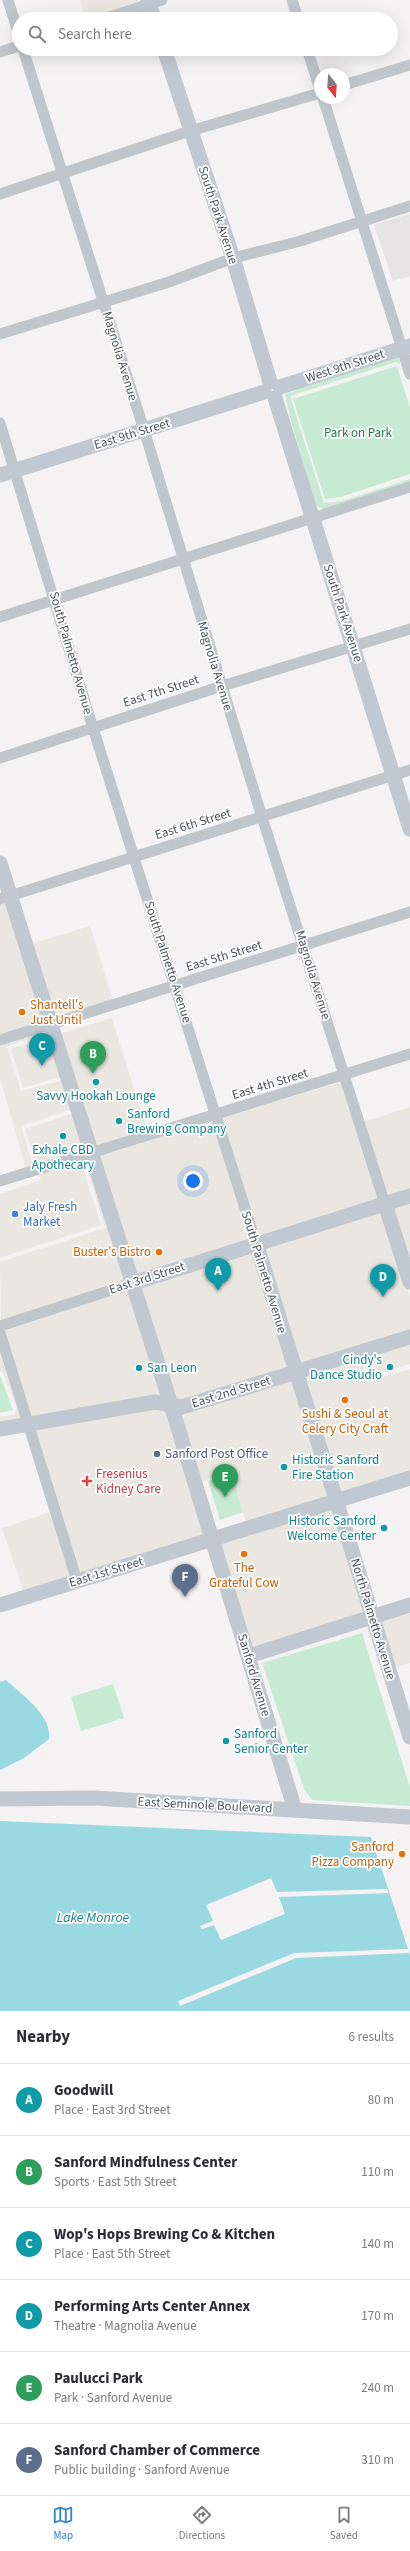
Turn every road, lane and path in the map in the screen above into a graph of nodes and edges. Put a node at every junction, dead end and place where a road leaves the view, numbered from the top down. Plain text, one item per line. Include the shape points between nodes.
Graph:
1 (8, 0) edge
2 (292, 0) edge
3 (153, 1) edge
4 (122, 12) edge
5 (154, 12) edge
6 (296, 12) edge
7 (12, 13) edge
8 (12, 48) edge
9 (0, 52) edge
10 (25, 56) edge
11 (166, 56) edge
12 (309, 56) edge
13 (410, 65) edge
14 (314, 71) edge
15 (350, 83) edge
16 (314, 95) edge
17 (325, 104) edge
18 (190, 131) junction
19 (63, 174) junction
20 (0, 194) edge
21 (410, 206) edge
22 (362, 222) junction
23 (233, 258) junction
24 (104, 303) junction
25 (0, 334) edge
26 (406, 347) edge
27 (410, 374) edge
28 (272, 390) junction
29 (0, 424) edge
30 (144, 430) junction
31 (7, 473) edge
32 (410, 487) edge
33 (312, 518) junction
34 (182, 559) junction
35 (55, 599) junction
36 (0, 617) edge
37 (410, 629) edge
38 (353, 646) junction
39 (222, 686) junction
40 (93, 728) junction
41 (0, 758) edge
42 (410, 770) edge
43 (393, 775) junction
44 (262, 817) junction
45 (410, 829) edge
46 (134, 857) junction
47 (0, 863) edge
48 (5, 897) edge
49 (410, 912) edge
50 (304, 946) junction
51 (176, 986) junction
52 (51, 1024) junction
53 (0, 1040) edge
54 (410, 1054) edge
55 (344, 1076) junction
56 (216, 1115) junction
57 (93, 1153) junction
58 (0, 1181) edge
59 (410, 1196) edge
60 (385, 1204) junction
61 (256, 1243) junction
62 (410, 1282) edge
63 (133, 1283) junction
64 (0, 1326) edge
65 (0, 1333) edge
66 (410, 1337) edge
67 (295, 1372) junction
68 (171, 1405) junction
69 (28, 1424) junction
70 (0, 1428) edge
71 (410, 1478) edge
72 (337, 1501) junction
73 (213, 1540) junction
74 (77, 1581) junction
75 (0, 1605) edge
76 (410, 1605) edge
77 (372, 1617) junction
78 (249, 1656) junction
79 (410, 1737) edge
80 (0, 1799) edge
81 (296, 1810) junction
82 (410, 1817) edge

1 - 7 street
2 - 6 street
3 - 4 street
3 - 5 street
8 - 9 street
10 - 19 street, Magnolia Avenue
11 - 18 street, South Park Avenue
12 - 14 street
13 - 15 street
16 - 18 street
17 - 22 street
18 - 19 street
18 - 23 street, South Park Avenue
19 - 20 street
19 - 24 street, Magnolia Avenue
21 - 22 street
22 - 23 street
22 - 26 street
23 - 24 street
23 - 28 street, South Park Avenue
24 - 25 street
24 - 30 street, Magnolia Avenue
26 - 27 street
26 - 28 street, West 9th Street
28 - 30 street, East 9th Street
28 - 33 street, South Park Avenue
29 - 31 street, South Palmetto Avenue
30 - 31 street, East 9th Street
30 - 34 street, Magnolia Avenue
31 - 35 street, South Palmetto Avenue
32 - 33 street
33 - 34 street
33 - 38 street, South Park Avenue
34 - 35 street
34 - 39 street, Magnolia Avenue
35 - 36 street
35 - 40 street, South Palmetto Avenue
37 - 38 street, East 7th Street
38 - 39 street, East 7th Street
38 - 43 street, South Park Avenue
39 - 40 street, East 7th Street
39 - 44 street, Magnolia Avenue
40 - 41 street, East 7th Street
40 - 46 street, South Palmetto Avenue
42 - 43 street, East 6th Street
43 - 44 street, East 6th Street
43 - 45 street, South Park Avenue
44 - 46 street, East 6th Street
44 - 50 street, Magnolia Avenue
46 - 48 street, East 6th Street
46 - 51 street, South Palmetto Avenue
47 - 48 street, Sanford Avenue
48 - 52 street, Sanford Avenue
49 - 50 street, East 5th Street
50 - 51 street, East 5th Street
50 - 55 street, Magnolia Avenue
51 - 52 street, East 5th Street
51 - 56 street, South Palmetto Avenue
52 - 53 street, East 5th Street
52 - 57 street, Sanford Avenue
54 - 55 street, East 4th Street
55 - 56 street, East 4th Street
55 - 60 street, Magnolia Avenue
56 - 57 street, East 4th Street
56 - 61 street, South Palmetto Avenue
57 - 58 street, East 4th Street
57 - 63 street, Sanford Avenue
59 - 60 street, East 3rd Street
60 - 61 street, East 3rd Street
60 - 62 street, Magnolia Avenue
61 - 63 street, East 3rd Street
61 - 67 street, South Palmetto Avenue
63 - 64 street, East 3rd Street
63 - 68 street, Sanford Avenue
65 - 69 street
66 - 67 street, East 2nd Street
67 - 68 street, East 2nd Street via 182,1407
67 - 72 street, South Palmetto Avenue
68 - 69 street, East 2nd Street via 155,1402
68 - 73 street, Sanford Avenue
69 - 70 street, East 2nd Street
69 - 74 street
71 - 72 street, East 1st Street
72 - 73 street, East 1st Street
72 - 77 street, North Palmetto Avenue
73 - 74 street, East 1st Street
73 - 78 street, Sanford Avenue
74 - 75 street, East 1st Street
76 - 77 street
77 - 78 street
77 - 79 street, North Palmetto Avenue
78 - 81 street, Sanford Avenue
80 - 81 street, East Seminole Boulevard via 94,1798
81 - 82 street, East Seminole Boulevard

